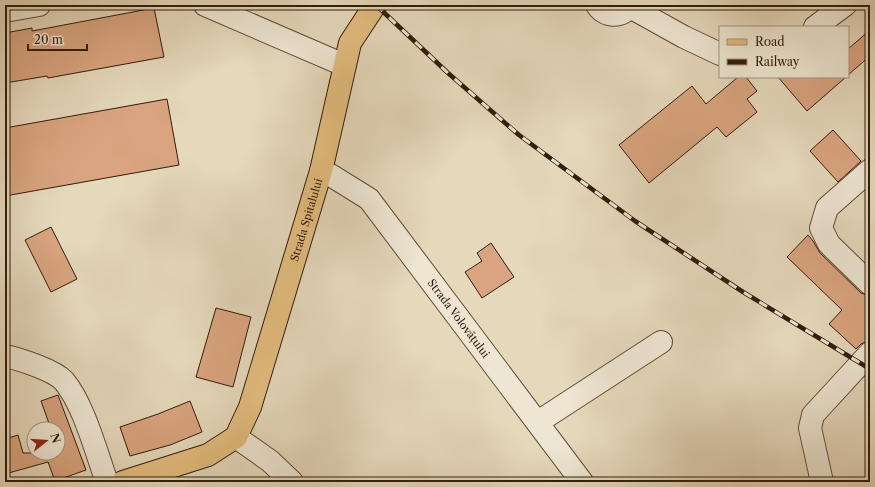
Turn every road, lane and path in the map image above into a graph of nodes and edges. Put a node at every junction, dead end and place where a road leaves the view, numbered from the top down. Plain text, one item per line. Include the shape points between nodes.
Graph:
1 (39, 5) edge
2 (205, 5) edge
3 (375, 5) edge
4 (597, 5) edge
5 (845, 5) edge
6 (631, 6) edge
7 (5, 11) edge
8 (816, 26) edge
9 (719, 54) edge
10 (344, 65) junction
11 (870, 170) edge
12 (321, 171) junction
13 (870, 284) edge
14 (661, 342) dead end
15 (870, 353) edge
16 (5, 356) edge
17 (538, 422) junction
18 (236, 437) junction
19 (107, 482) edge
20 (123, 482) edge
21 (292, 482) edge
22 (582, 482) edge
23 (822, 482) edge

1 - 7 street
2 - 10 street
3 - 10 main road, Strada Spitalului via 350,43
4 - 6 street via 606,14 615,15 623,13
5 - 8 street
6 - 9 street via 684,37
10 - 12 main road, Strada Spitalului
11 - 13 street via 827,208 822,228 829,244
12 - 17 street, Strada Volovățului via 369,199
12 - 18 main road, Strada Spitalului via 250,407
14 - 17 street
15 - 23 street via 813,415 810,428
16 - 19 street via 49,372 63,380 77,400
17 - 22 street, Strada Volovățului
18 - 20 main road via 208,455
18 - 21 street via 270,461

